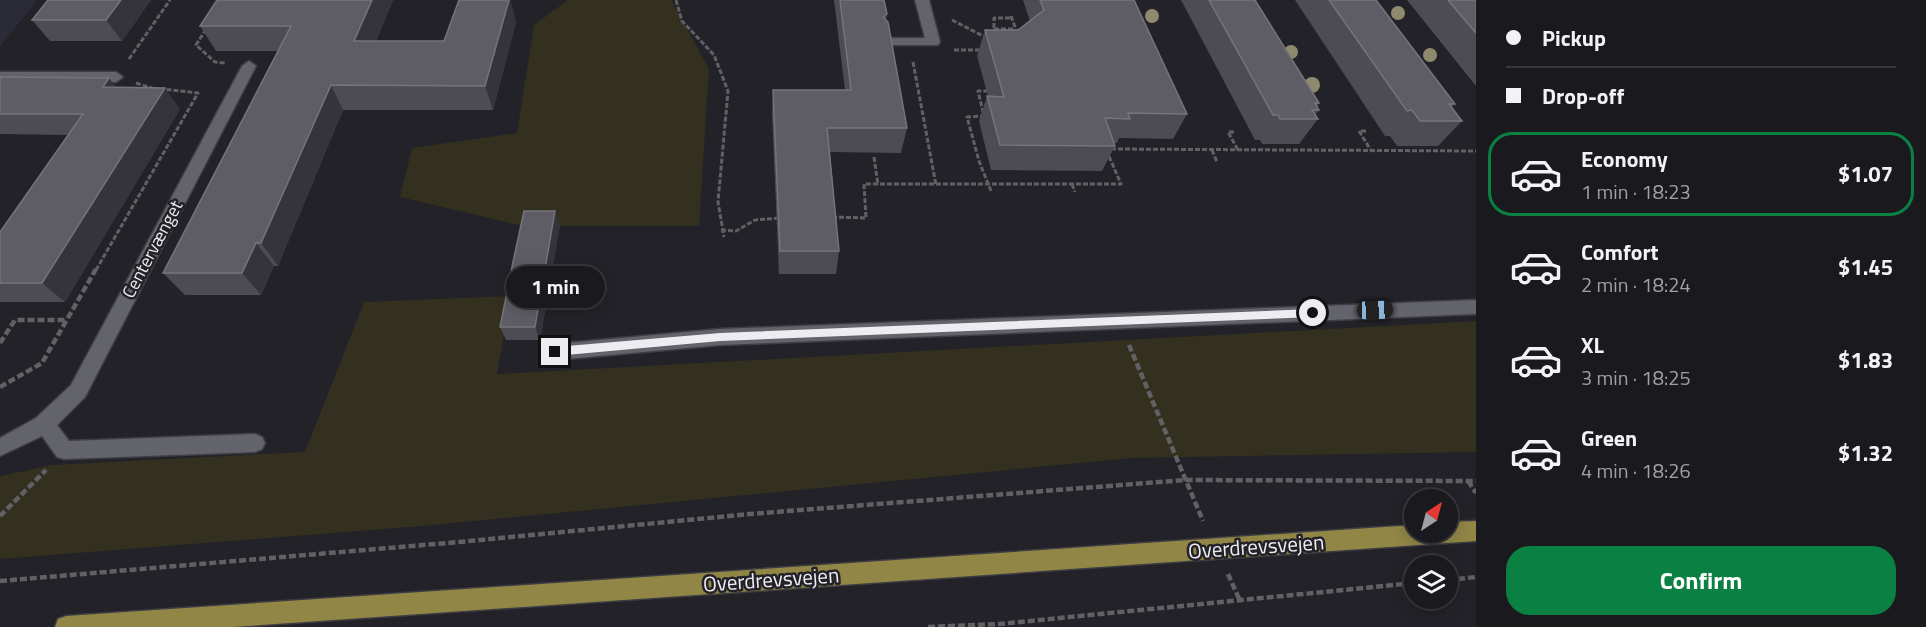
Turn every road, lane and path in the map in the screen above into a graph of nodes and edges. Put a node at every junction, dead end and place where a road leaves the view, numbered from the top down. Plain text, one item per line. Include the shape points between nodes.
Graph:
1 (170, 0) edge
2 (676, 0) edge
3 (922, 0) edge
4 (956, 22) dead end
5 (207, 27) edge
6 (994, 29) junction
7 (1015, 29) junction
8 (1018, 37) edge
9 (986, 38) edge
10 (888, 42) edge
11 (995, 42) edge
12 (952, 50) dead end
13 (986, 50) edge
14 (249, 66) joint
15 (915, 69) dead end
16 (0, 77) edge
17 (116, 77) junction
18 (999, 91) edge
19 (1366, 131) dead end
20 (1234, 132) dead end
21 (1212, 150) junction
22 (1238, 150) junction
23 (1476, 151) edge
24 (1372, 152) junction
25 (874, 157) dead end
26 (1217, 162) dead end
27 (1072, 184) junction
28 (878, 185) junction
29 (936, 185) junction
30 (987, 185) junction
31 (991, 191) dead end
32 (1075, 192) dead end
33 (821, 217) edge
34 (787, 218) edge
35 (721, 230) junction
36 (724, 237) dead end
37 (1476, 307) edge
38 (67, 320) junction
39 (0, 343) edge
40 (555, 352) dead end
41 (1136, 360) dead end
42 (0, 387) edge
43 (45, 425) junction
44 (255, 443) dead end
45 (0, 447) edge
46 (64, 450) junction
47 (1185, 480) junction
48 (1468, 481) junction
49 (1476, 481) edge
50 (1476, 493) edge
51 (0, 516) edge
52 (1476, 531) edge
53 (1216, 548) junction
54 (1476, 577) edge
55 (1458, 579) edge
56 (0, 581) edge
57 (1404, 584) edge
58 (1240, 601) junction
59 (66, 627) edge
60 (928, 627) edge

1 - 17 path
2 - 35 path via 682,21 714,54 728,92 718,202
3 - 10 lane via 933,42
4 - 9 path
5 - 14 path via 195,45 215,62
6 - 7 path
6 - 7 path via 994,18 1012,17
6 - 11 path
7 - 8 path
12 - 13 path
14 - 43 lane, Centervænget via 78,391
15 - 29 path
16 - 17 lane
17 - 38 path via 149,88 198,93
18 - 30 path via 978,91 984,116 967,117
19 - 24 path via 1359,131
20 - 22 path via 1228,132
21 - 22 path
21 - 26 path
21 - 27 path via 1106,148 1121,184
22 - 24 path
23 - 24 path
25 - 28 path
27 - 30 path
27 - 32 path
28 - 29 path
28 - 33 path via 864,184 866,218
29 - 30 path
30 - 31 path
34 - 35 path via 755,220 736,231
35 - 36 path
37 - 40 lane via 720,337
38 - 39 path via 15,320
38 - 42 path via 42,363
41 - 47 path
43 - 45 lane, Centervænget
43 - 46 lane
44 - 46 lane
46 - 51 path
47 - 48 path
47 - 53 path
47 - 56 path via 750,514
48 - 49 path
48 - 50 path
52 - 53 main road, Overdrevsvejen
53 - 58 path
53 - 59 main road, Overdrevsvejen
54 - 55 path
57 - 58 path
58 - 60 path

